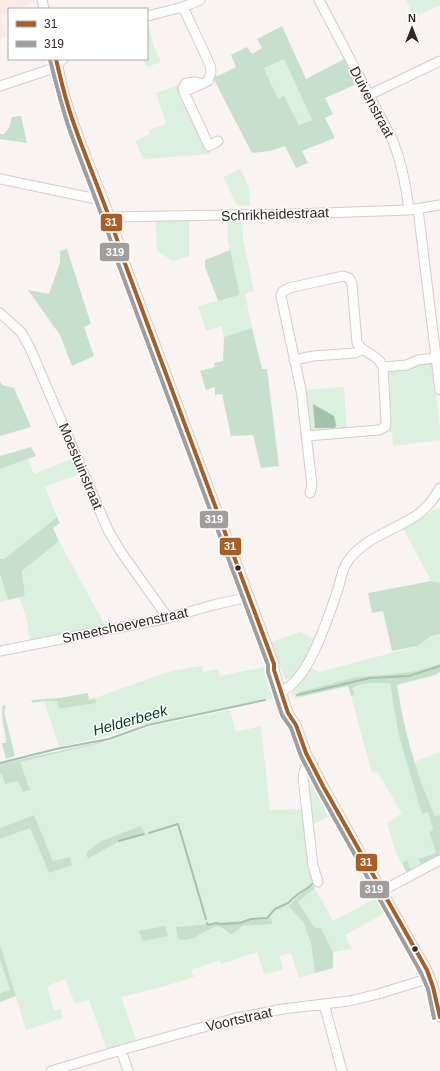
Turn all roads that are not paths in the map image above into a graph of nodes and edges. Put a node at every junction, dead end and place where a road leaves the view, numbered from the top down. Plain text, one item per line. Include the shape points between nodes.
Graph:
1 (200, 0) edge
2 (319, 0) edge
3 (183, 7) junction
4 (148, 16) edge
5 (59, 61) edge
6 (440, 61) edge
7 (0, 86) edge
8 (369, 95) junction
9 (218, 141) dead end
10 (0, 179) edge
11 (102, 196) junction
12 (440, 205) edge
13 (414, 209) junction
14 (110, 217) junction
15 (0, 313) edge
16 (362, 349) junction
17 (436, 358) junction
18 (294, 360) junction
19 (383, 367) junction
20 (439, 374) edge
21 (440, 390) edge
22 (307, 436) junction
23 (440, 488) edge
24 (310, 493) dead end
25 (436, 502) edge
26 (248, 595) junction
27 (168, 618) junction
28 (0, 651) edge
29 (283, 690) junction
30 (313, 765) junction
31 (440, 860) edge
32 (318, 882) dead end
33 (382, 891) junction
34 (428, 979) junction
35 (324, 1004) junction
36 (440, 1017) edge
37 (121, 1050) junction
38 (51, 1071) edge
39 (128, 1071) edge
40 (342, 1071) edge

1 - 3 street
2 - 8 street, Duivenstraat
3 - 4 street
3 - 9 street via 210,65 208,81 184,92 208,146
5 - 7 street via 51,69
5 - 11 street via 67,103
6 - 8 street
8 - 13 street, Duivenstraat via 399,156
10 - 11 street via 92,198
11 - 14 street
12 - 13 street, Schrikheidestraat
13 - 14 street, Schrikheidestraat
13 - 17 street, Duivenstraat
14 - 26 street
15 - 27 street, Moestuinstraat via 21,332 30,348 108,530
16 - 18 street via 355,353
16 - 18 street via 356,340 351,281 346,277 337,276 282,292 281,299
16 - 19 street via 377,357
17 - 19 street via 418,360 407,365
17 - 20 street, Duivenstraat
18 - 22 street
19 - 22 street via 386,420 383,429
20 - 21 street, Duivenstraat
22 - 24 street via 312,485
23 - 25 street
25 - 29 street via 356,552 346,565 318,642 306,665 295,682
26 - 27 street, Smeetshoevenstraat
26 - 29 street via 278,670
27 - 28 street, Smeetshoevenstraat
29 - 30 street
30 - 32 street via 305,769 303,777
30 - 33 street
31 - 33 street
33 - 34 street via 423,961
34 - 35 street, Voortstraat via 378,994
34 - 36 street via 435,994
35 - 37 street, Voortstraat via 236,1018
35 - 40 street
37 - 38 street, Voortstraat
37 - 39 street

